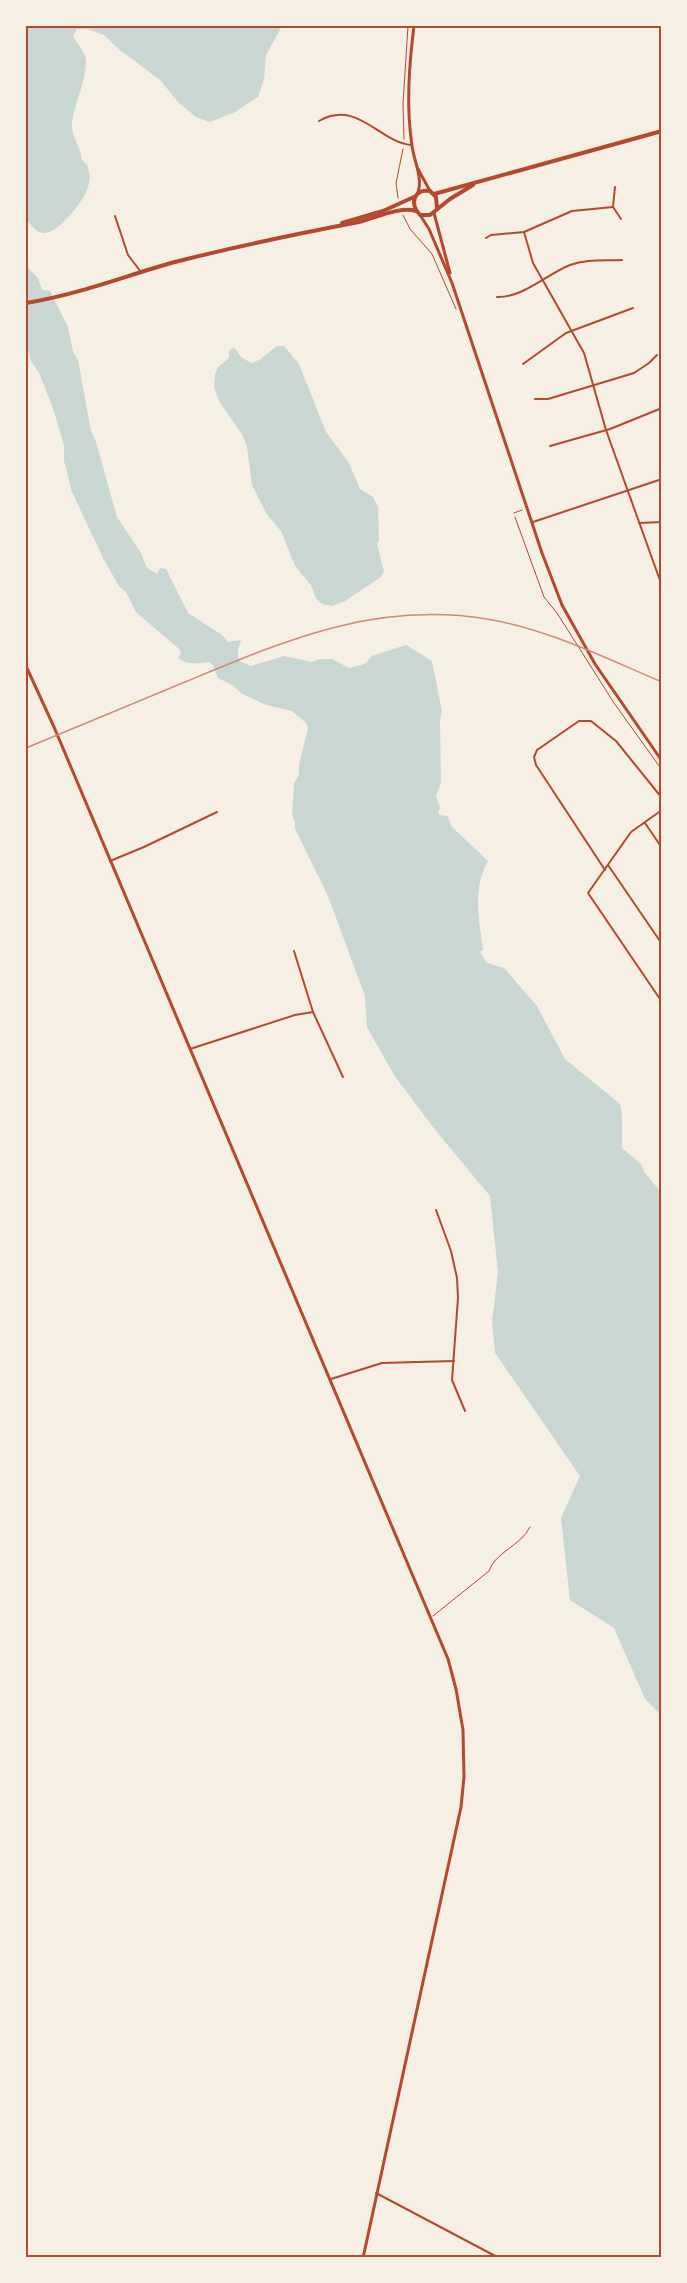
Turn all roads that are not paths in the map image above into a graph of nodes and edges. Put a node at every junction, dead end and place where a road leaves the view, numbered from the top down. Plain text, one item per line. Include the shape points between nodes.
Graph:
1 (414, 26) edge
2 (319, 121) dead end
3 (662, 131) edge
4 (411, 145) junction
5 (416, 164) junction
6 (473, 184) junction
7 (615, 187) dead end
8 (418, 192) junction
9 (432, 192) junction
10 (414, 197) junction
11 (613, 207) junction
12 (437, 208) junction
13 (418, 213) junction
14 (434, 213) junction
15 (115, 216) dead end
16 (621, 219) dead end
17 (336, 225) junction
18 (524, 232) junction
19 (486, 238) dead end
20 (622, 260) dead end
21 (141, 272) junction
22 (542, 280) junction
23 (452, 283) junction
24 (497, 297) dead end
25 (26, 303) edge
26 (633, 308) dead end
27 (571, 331) junction
28 (657, 354) dead end
29 (523, 364) dead end
30 (594, 385) junction
31 (535, 399) dead end
32 (662, 408) edge
33 (606, 430) junction
34 (550, 446) dead end
35 (662, 479) edge
36 (626, 490) junction
37 (522, 510) dead end
38 (514, 513) road end
39 (533, 522) junction
40 (662, 522) edge
41 (639, 524) junction
42 (662, 586) edge
43 (26, 666) edge
44 (662, 761) edge
45 (662, 798) edge
46 (662, 810) edge
47 (217, 812) dead end
48 (644, 822) junction
49 (662, 848) edge
50 (110, 861) junction
51 (608, 865) junction
52 (605, 870) junction
53 (662, 944) edge
54 (294, 951) dead end
55 (662, 1002) edge
56 (313, 1012) junction
57 (190, 1049) junction
58 (343, 1077) dead end
59 (436, 1210) dead end
60 (454, 1361) junction
61 (331, 1379) junction
62 (465, 1411) dead end
63 (530, 1527) dead end
64 (432, 1618) junction
65 (376, 2193) junction
66 (363, 2258) edge
67 (499, 2258) edge

1 - 4 street via 408,92
2 - 4 street via 332,115 357,118
3 - 6 highway
4 - 5 street
5 - 8 street
5 - 9 street
6 - 9 highway
6 - 12 highway
7 - 11 street
8 - 9 highway
8 - 10 highway
9 - 12 highway via 438,201
10 - 13 highway
10 - 17 highway
11 - 16 street
11 - 18 street via 572,211
12 - 14 highway
13 - 14 highway
13 - 17 highway via 408,209
13 - 23 street via 433,236
14 - 23 street
15 - 21 street via 129,255
17 - 21 highway
18 - 19 street
18 - 22 street
20 - 22 street via 580,262
21 - 25 highway via 60,297
22 - 24 street via 514,294
22 - 27 street
23 - 39 street
26 - 27 street
27 - 29 street
27 - 30 street via 584,353
28 - 30 street via 634,373
30 - 31 street via 548,399
30 - 33 street
32 - 33 street
33 - 34 street
33 - 36 street
35 - 36 street
36 - 39 street
36 - 41 street
37 - 38 lane
39 - 44 street via 553,583 575,631
40 - 41 street
41 - 42 street
43 - 50 street
45 - 52 street via 616,741 591,721 579,721 537,750 536,765
46 - 48 street
47 - 50 street
48 - 49 street
48 - 51 street
50 - 57 street
51 - 52 street
51 - 53 street
52 - 55 street via 588,892
54 - 56 street
56 - 57 street
56 - 58 street
57 - 61 street
59 - 60 street via 457,1278
60 - 61 street via 382,1363
60 - 62 street via 452,1380
61 - 64 street
63 - 64 lane via 522,1539 494,1561 489,1571
64 - 65 street via 456,1689 463,1730 464,1777 457,1835
65 - 66 street
65 - 67 street

